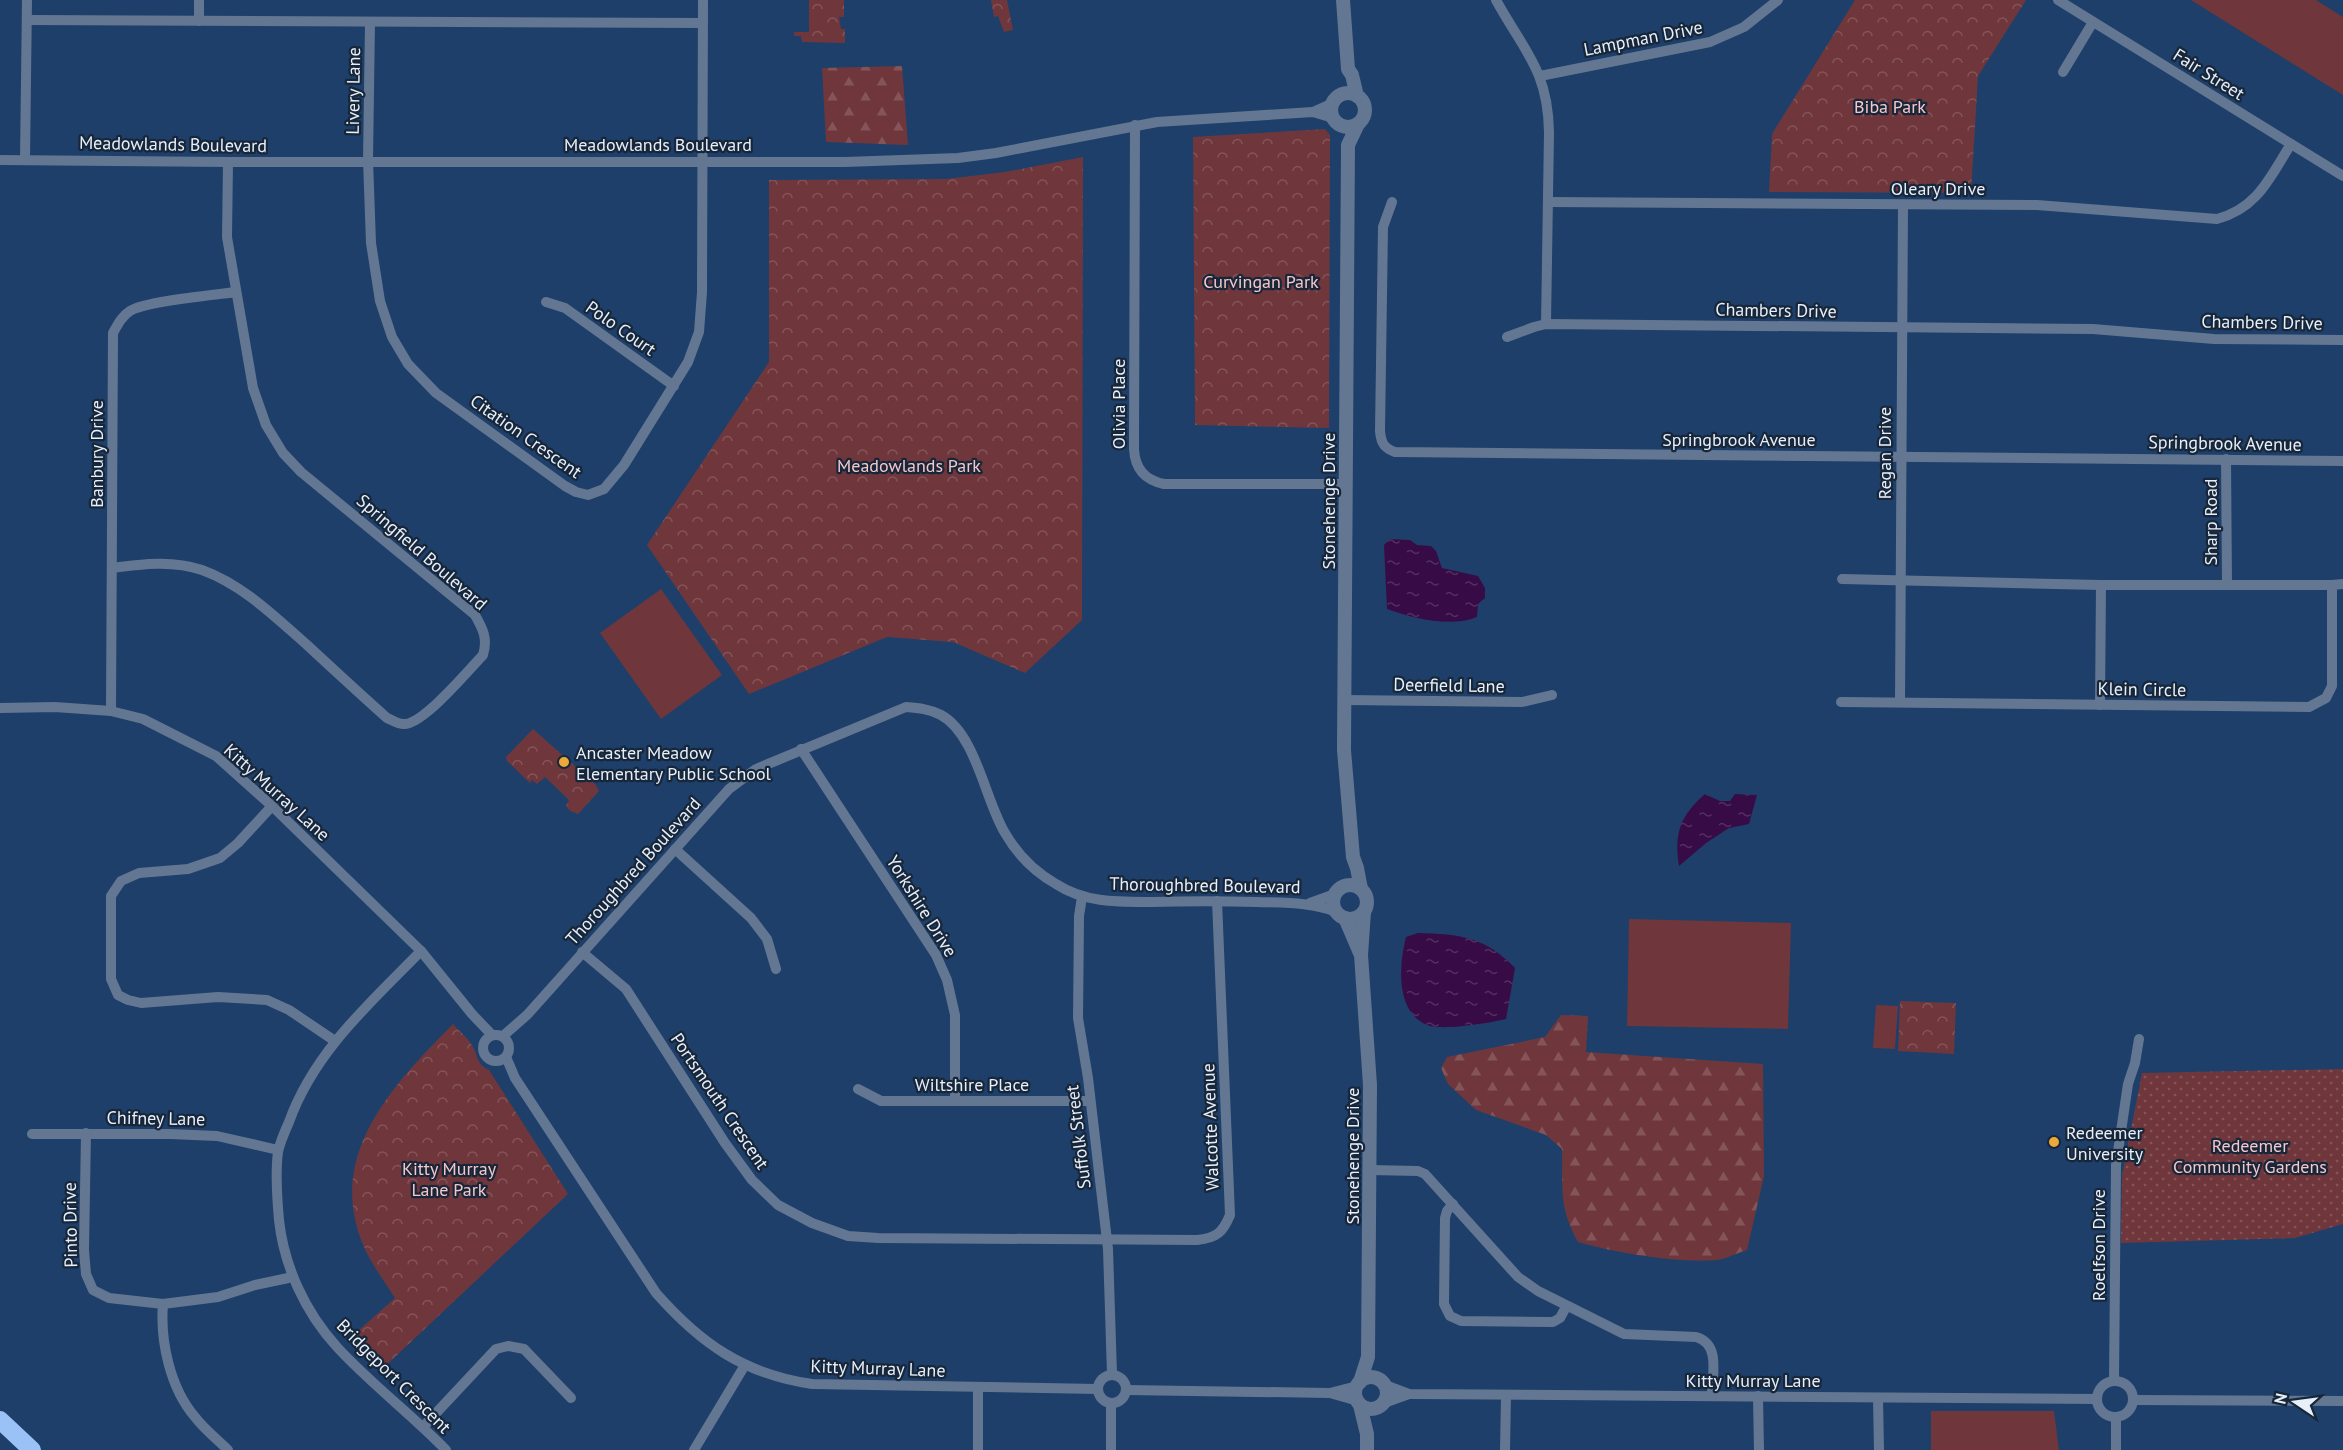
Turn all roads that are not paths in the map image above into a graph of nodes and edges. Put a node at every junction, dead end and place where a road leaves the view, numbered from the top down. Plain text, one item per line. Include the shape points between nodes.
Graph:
1 (27, 0) edge
2 (199, 0) edge
3 (703, 0) edge
4 (1342, 0) edge
5 (1496, 0) edge
6 (1778, 0) edge
7 (2058, 0) edge
8 (27, 20) junction
9 (199, 21) junction
10 (370, 22) junction
11 (2093, 22) junction
12 (703, 23) junction
13 (1348, 69) junction
14 (2063, 72) dead end
15 (1540, 76) junction
16 (1358, 96) junction
17 (1337, 99) junction
18 (1313, 112) junction
19 (1337, 122) junction
20 (1358, 124) junction
21 (1135, 125) junction
22 (2291, 144) junction
23 (1348, 145) junction
24 (0, 159) edge
25 (25, 159) junction
26 (369, 160) junction
27 (703, 161) junction
28 (228, 162) junction
29 (2343, 176) edge
30 (1392, 202) dead end
31 (1548, 202) junction
32 (1903, 205) junction
33 (236, 292) junction
34 (546, 302) dead end
35 (1546, 324) junction
36 (1901, 328) junction
37 (1507, 337) dead end
38 (2343, 340) edge
39 (674, 386) junction
40 (1901, 457) junction
41 (2226, 459) junction
42 (2343, 461) edge
43 (1346, 484) junction
44 (112, 568) junction
45 (1842, 579) dead end
46 (1900, 579) junction
47 (2337, 584) edge
48 (2101, 585) junction
49 (2227, 585) junction
50 (1552, 696) dead end
51 (1345, 700) junction
52 (1841, 702) dead end
53 (1900, 702) junction
54 (2100, 705) junction
55 (0, 708) edge
56 (111, 711) junction
57 (801, 749) junction
58 (272, 806) junction
59 (675, 849) junction
60 (1353, 857) junction
61 (1360, 889) junction
62 (1338, 891) junction
63 (1082, 897) junction
64 (1216, 901) junction
65 (1310, 903) junction
66 (1364, 912) junction
67 (1341, 915) junction
68 (421, 951) junction
69 (582, 952) junction
70 (1361, 955) junction
71 (776, 969) dead end
72 (497, 1039) junction
73 (2139, 1039) dead end
74 (335, 1041) junction
75 (502, 1059) junction
76 (858, 1089) dead end
77 (955, 1101) junction
78 (1089, 1101) junction
79 (86, 1133) junction
80 (32, 1134) dead end
81 (278, 1150) junction
82 (1370, 1170) junction
83 (1453, 1204) junction
84 (1107, 1239) junction
85 (293, 1277) junction
86 (163, 1304) junction
87 (1566, 1307) junction
88 (1368, 1357) junction
89 (745, 1365) junction
90 (1112, 1374) junction
91 (2114, 1381) junction
92 (1383, 1383) junction
93 (1358, 1384) junction
94 (978, 1387) junction
95 (1098, 1389) junction
96 (1126, 1389) junction
97 (1330, 1393) junction
98 (1409, 1394) junction
99 (1506, 1395) junction
100 (1712, 1396) junction
101 (1758, 1396) junction
102 (571, 1398) dead end
103 (1878, 1398) junction
104 (2097, 1399) junction
105 (2133, 1400) junction
106 (2343, 1401) edge
107 (1111, 1403) junction
108 (1359, 1403) junction
109 (1382, 1404) junction
110 (2116, 1418) junction
111 (0, 1420) edge
112 (423, 1427) junction
113 (1367, 1434) junction
114 (32, 1450) edge
115 (228, 1450) edge
116 (446, 1450) edge
117 (694, 1450) edge
118 (978, 1450) edge
119 (1111, 1450) edge
120 (1367, 1450) edge
121 (1505, 1450) edge
122 (1759, 1450) edge
123 (1879, 1450) edge
124 (2116, 1450) edge

1 - 8 street
2 - 9 street
3 - 12 street, Citation Crescent
4 - 13 street
5 - 15 street
6 - 15 street, Lampman Drive via 1756,19 1696,46
7 - 11 street, Fair Street
8 - 9 street
8 - 25 street
9 - 10 street
10 - 12 street
10 - 26 street, Livery Lane
11 - 14 street
11 - 22 street, Fair Street
12 - 27 street, Citation Crescent
13 - 16 street
13 - 17 street
15 - 31 street via 1549,119
16 - 17 street via 1349,93
16 - 20 street via 1365,110
17 - 18 street, Meadowlands Boulevard
17 - 19 street via 1331,108
18 - 19 street, Meadowlands Boulevard
18 - 21 street, Meadowlands Boulevard
19 - 20 street via 1352,127
19 - 23 street, Stonehenge Drive
20 - 23 street, Stonehenge Drive
21 - 27 street, Meadowlands Boulevard via 958,158
21 - 43 street, Olivia Place via 1134,458 1141,473 1164,484
22 - 29 street, Fair Street
22 - 32 street, Oleary Drive via 2254,200 2217,219 2067,206
23 - 43 street, Stonehenge Drive
24 - 25 street, Meadowlands Boulevard
25 - 28 street, Meadowlands Boulevard
26 - 27 street, Meadowlands Boulevard
26 - 28 street, Meadowlands Boulevard
26 - 39 street, Citation Crescent via 371,243 380,301 392,337 408,364 436,393 565,486 588,495 604,489 624,465
27 - 39 street, Citation Crescent via 699,332 688,363
28 - 33 street, Springfield Boulevard via 228,237
30 - 40 street, Springbrook Avenue via 1383,227 1380,440 1385,448 1408,453
31 - 32 street, Oleary Drive
31 - 35 street
32 - 36 street, Regan Drive
33 - 44 street, Banbury Drive via 132,309 113,333
33 - 44 street, Springfield Boulevard via 253,388 266,425 283,453 475,615 486,644 483,655 429,711 402,725 387,718 261,604 230,583 201,570 172,564
34 - 39 street, Polo Court via 565,308
35 - 36 street, Chambers Drive
35 - 37 street, Chambers Drive
36 - 38 street, Chambers Drive via 2099,329 2214,339
36 - 40 street, Regan Drive
40 - 41 street, Springbrook Avenue
40 - 46 street, Regan Drive
41 - 42 street, Springbrook Avenue
41 - 49 street, Sharp Road
43 - 51 street, Stonehenge Drive
44 - 56 street, Banbury Drive
45 - 46 street, Klein Circle
46 - 48 street, Klein Circle
46 - 53 street, Regan Drive
47 - 49 street, Klein Circle
47 - 54 street, Klein Circle via 2332,686 2326,698 2309,707
48 - 49 street, Klein Circle
48 - 54 street
50 - 51 street, Deerfield Lane via 1522,702
51 - 60 street, Stonehenge Drive via 1345,772
52 - 53 street, Klein Circle
53 - 54 street, Klein Circle
55 - 56 street, Kitty Murray Lane
56 - 58 street, Kitty Murray Lane via 142,719 216,756
57 - 59 street, Thoroughbred Boulevard via 756,769 729,789
57 - 63 street, Thoroughbred Boulevard via 906,707 941,715 961,734 1004,833 1026,862
57 - 77 street, Yorkshire Drive via 936,955 947,980 955,1015
58 - 68 street, Kitty Murray Lane
58 - 74 street via 220,858 188,869 139,873 121,881 111,896 111,979 118,995 141,1003 218,997 267,1000
59 - 69 street, Thoroughbred Boulevard
59 - 71 street via 751,918 767,939
60 - 61 street, Stonehenge Drive
60 - 62 street, Stonehenge Drive
61 - 62 street via 1351,885
61 - 66 street via 1367,903
62 - 65 street, Thoroughbred Boulevard
62 - 67 street via 1333,903
63 - 64 street, Thoroughbred Boulevard via 1113,902
63 - 78 street, Suffolk Street via 1078,1018
64 - 65 street, Thoroughbred Boulevard
64 - 84 street, Walcotte Avenue via 1230,1215 1223,1230 1208,1239
65 - 67 street, Thoroughbred Boulevard
66 - 67 street via 1355,918
66 - 70 street, Stonehenge Drive
67 - 70 street, Stonehenge Drive
68 - 72 street, Kitty Murray Lane
68 - 74 street, Bridgeport Crescent
69 - 72 street, Thoroughbred Boulevard via 527,1015
69 - 84 street, Portsmouth Crescent via 626,989 752,1180 778,1204 812,1223 848,1236 878,1238
70 - 82 street, Stonehenge Drive via 1370,1061
72 - 75 street via 510,1049
72 - 75 street, Kitty Murray Lane via 483,1050 488,1059
73 - 91 street, Roelfson Drive via 2116,1165
74 - 81 street, Bridgeport Crescent via 296,1102
75 - 89 street, Kitty Murray Lane via 656,1293 682,1323 711,1347
76 - 77 street, Wiltshire Place via 881,1101
77 - 78 street, Wiltshire Place
78 - 84 street, Suffolk Street
79 - 80 street, Chifney Lane
79 - 81 street, Chifney Lane via 217,1136
79 - 86 street, Pinto Drive via 84,1250 86,1274 93,1290 110,1298
81 - 85 street, Bridgeport Crescent via 281,1241
82 - 83 street via 1418,1171 1429,1177
82 - 88 street, Stonehenge Drive
83 - 87 street via 1518,1276
83 - 87 street via 1445,1218 1444,1304 1450,1316 1461,1321 1553,1322
84 - 90 street, Suffolk Street
85 - 86 street, Pinto Drive via 218,1298
85 - 112 street, Bridgeport Crescent via 336,1347
86 - 115 street via 165,1347 177,1384 194,1417
87 - 100 street via 1624,1334 1705,1339 1713,1352
88 - 92 street, Stonehenge Drive
88 - 93 street, Stonehenge Drive
89 - 94 street, Kitty Murray Lane via 812,1384
89 - 117 street
90 - 95 street via 1100,1380
90 - 96 street via 1121,1377
91 - 104 street via 2104,1385
91 - 105 street via 2130,1389
92 - 93 street via 1368,1378
92 - 98 street, Kitty Murray Lane
92 - 109 street via 1387,1394
93 - 97 street
93 - 108 street via 1355,1391
94 - 95 street, Kitty Murray Lane
94 - 118 street
95 - 107 street via 1103,1400
96 - 97 street
96 - 107 street via 1123,1398
97 - 108 street
98 - 99 street, Kitty Murray Lane
98 - 109 street, Kitty Murray Lane
99 - 100 street, Kitty Murray Lane
99 - 121 street
100 - 101 street, Kitty Murray Lane
101 - 103 street, Kitty Murray Lane
101 - 122 street
102 - 112 street via 524,1349 508,1346 496,1349
103 - 104 street, Kitty Murray Lane
103 - 123 street
104 - 110 street via 2100,1410
105 - 106 street
105 - 110 street via 2126,1414
107 - 119 street
108 - 109 street via 1372,1409
108 - 113 street
109 - 113 street
110 - 124 street
111 - 114 highway
112 - 116 street, Bridgeport Crescent
113 - 120 street

